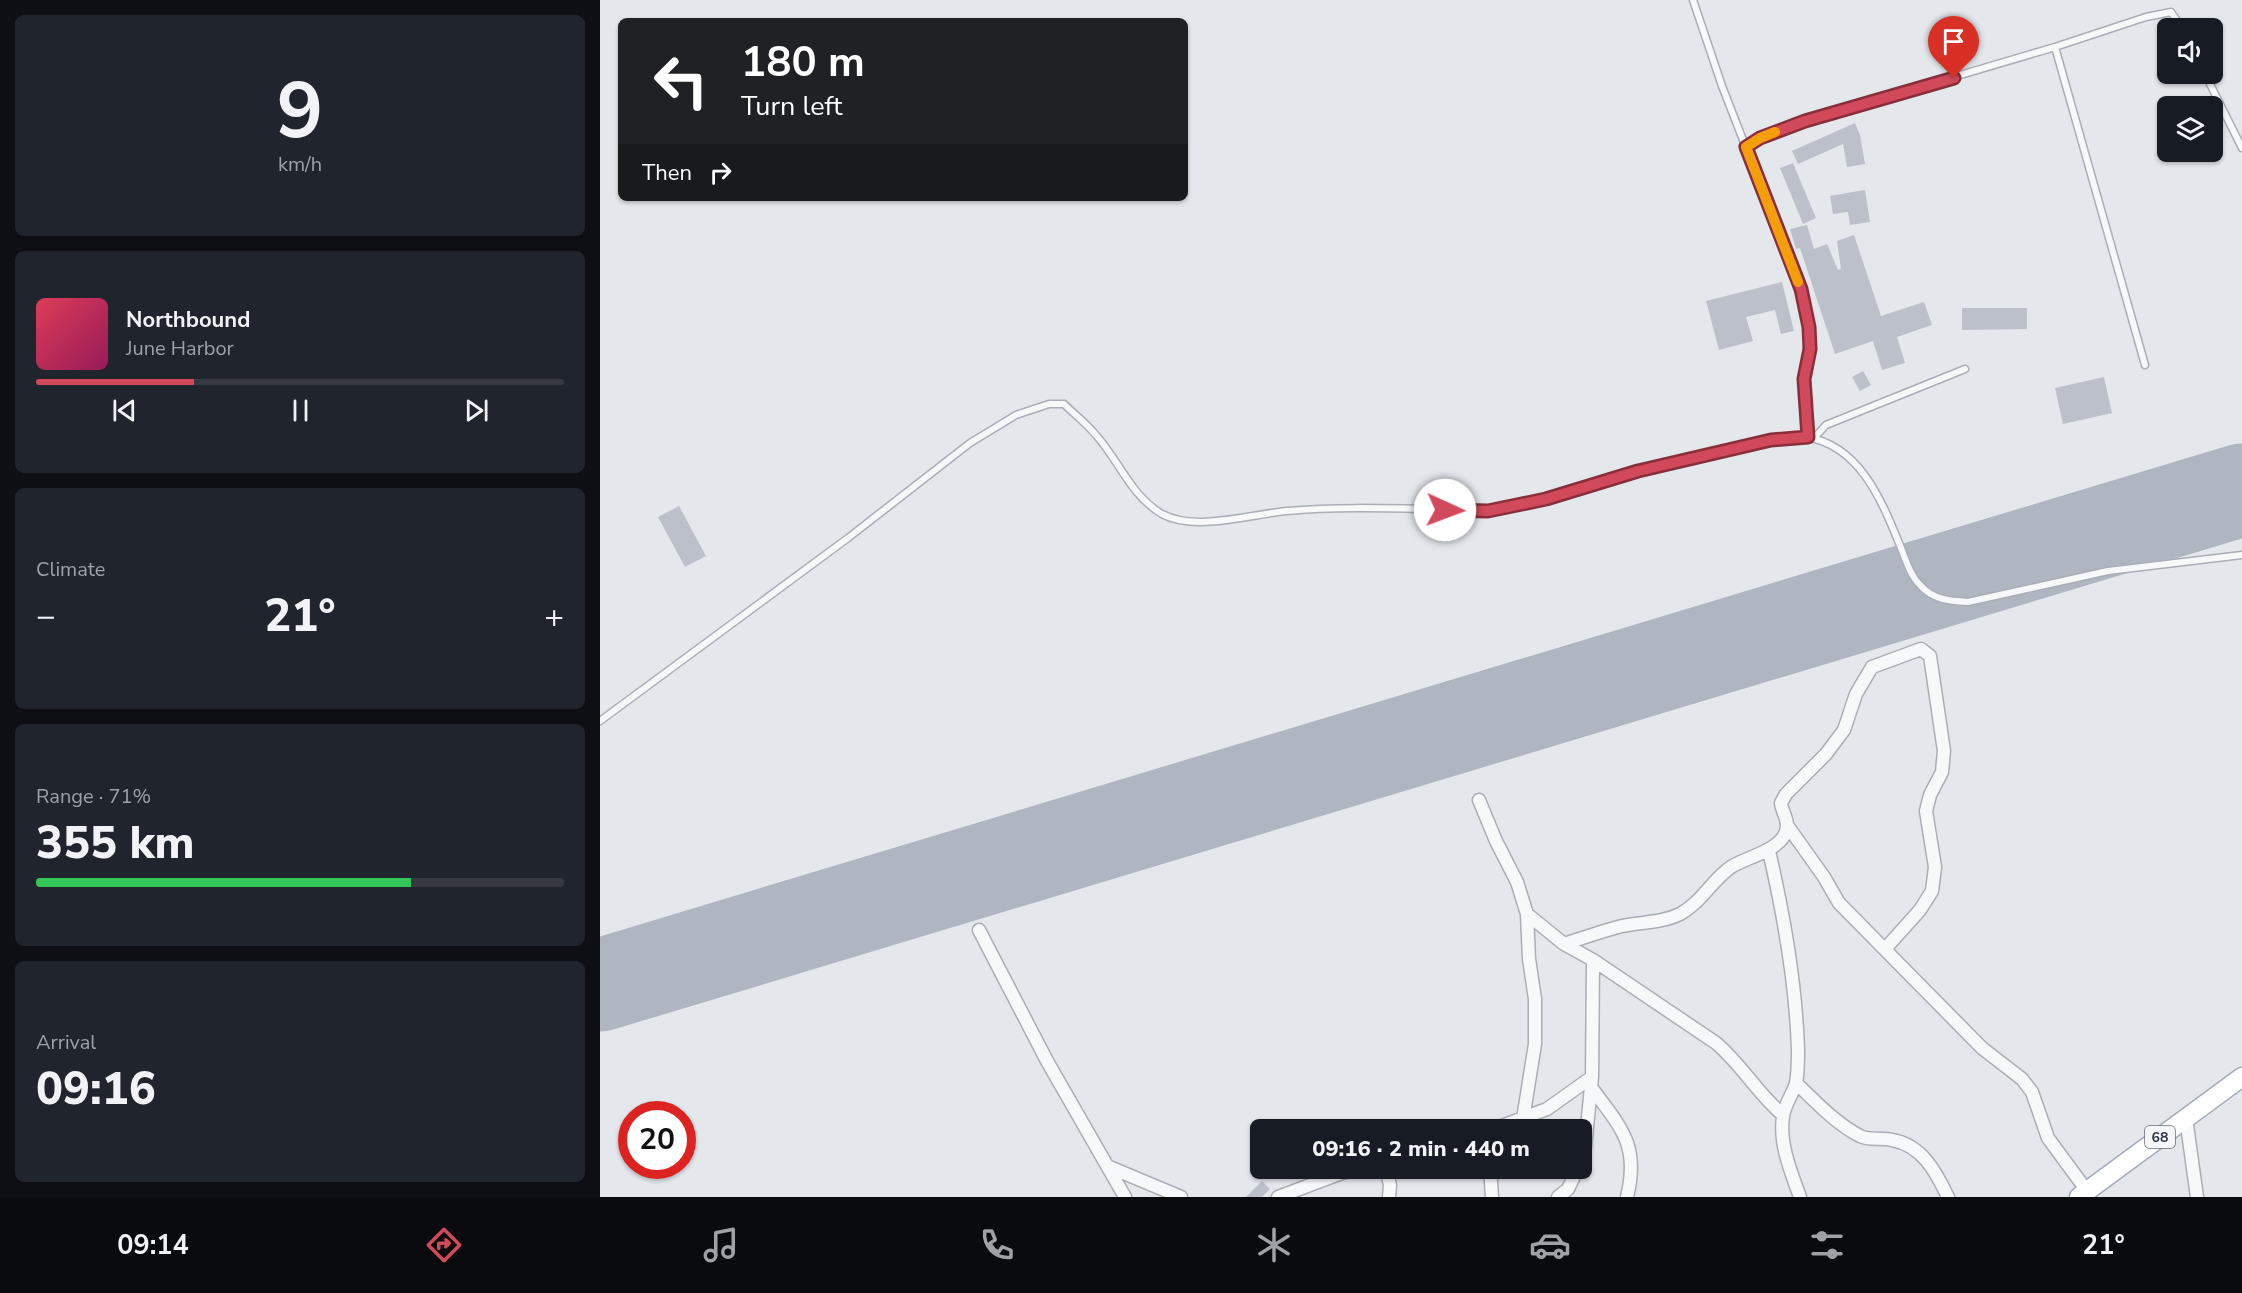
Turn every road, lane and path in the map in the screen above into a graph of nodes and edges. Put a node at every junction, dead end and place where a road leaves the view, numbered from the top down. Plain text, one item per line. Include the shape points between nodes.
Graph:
1 (1693, 0) edge
2 (2175, 18) edge
3 (2055, 47) junction
4 (2210, 84) edge
5 (1746, 147) junction
6 (2242, 148) edge
7 (2145, 365) dead end
8 (1965, 369) dead end
9 (1811, 438) junction
10 (2242, 555) edge
11 (600, 721) edge
12 (1479, 800) dead end
13 (1787, 825) junction
14 (1769, 851) junction
15 (1527, 914) junction
16 (979, 930) dead end
17 (1564, 944) junction
18 (1884, 949) junction
19 (1593, 960) junction
20 (2242, 1077) edge
21 (1591, 1082) junction
22 (1796, 1083) junction
23 (2233, 1090) edge
24 (1783, 1115) junction
25 (2186, 1118) junction
26 (1523, 1119) joint
27 (1588, 1119) edge
28 (1107, 1166) junction
29 (1323, 1179) edge
30 (1388, 1179) edge
31 (1490, 1179) edge
32 (1573, 1179) edge
33 (2083, 1194) edge
34 (1125, 1197) edge
35 (1180, 1197) edge
36 (1278, 1197) edge
37 (1389, 1197) edge
38 (1491, 1197) edge
39 (1558, 1197) edge
40 (1627, 1197) edge
41 (1800, 1197) edge
42 (1948, 1197) edge
43 (2197, 1197) edge

1 - 5 lane
2 - 3 lane via 2171,12 2146,17
3 - 5 lane via 1805,121
3 - 7 lane
4 - 6 lane
5 - 9 lane via 1801,289 1809,327 1810,349 1804,379
8 - 9 lane via 1826,425
9 - 10 lane via 1829,443 1867,477 1882,501 1911,573 1933,596 1947,601 1968,602 2108,572
9 - 11 lane via 1771,440 1488,511 1361,507 1192,521 1165,516 1145,502 1096,434 1064,404 1049,404 1016,415 970,443
12 - 15 street via 1517,882
13 - 14 street
13 - 18 street via 1839,903
13 - 18 street via 1781,803 1844,730 1856,694 1872,667 1921,649 1930,656 1944,751 1942,772 1926,811 1935,867 1932,891
14 - 17 street via 1728,869 1680,914
14 - 22 street via 1793,987
15 - 17 street
15 - 26 street via 1535,1044
16 - 28 street
17 - 19 street
18 - 33 street via 1982,1048 2022,1079 2032,1092 2048,1138
19 - 21 street
19 - 24 street via 1716,1043
20 - 23 main road, 68
21 - 26 street
21 - 27 street
21 - 40 street via 1624,1131 1632,1155
22 - 24 street
22 - 42 street via 1833,1119 1863,1137 1909,1145 1927,1160
23 - 25 main road, 68
24 - 41 street via 1783,1137
25 - 33 main road, 68
25 - 43 street
28 - 34 street
28 - 35 street
29 - 36 street
30 - 37 street
31 - 38 street
32 - 39 street

